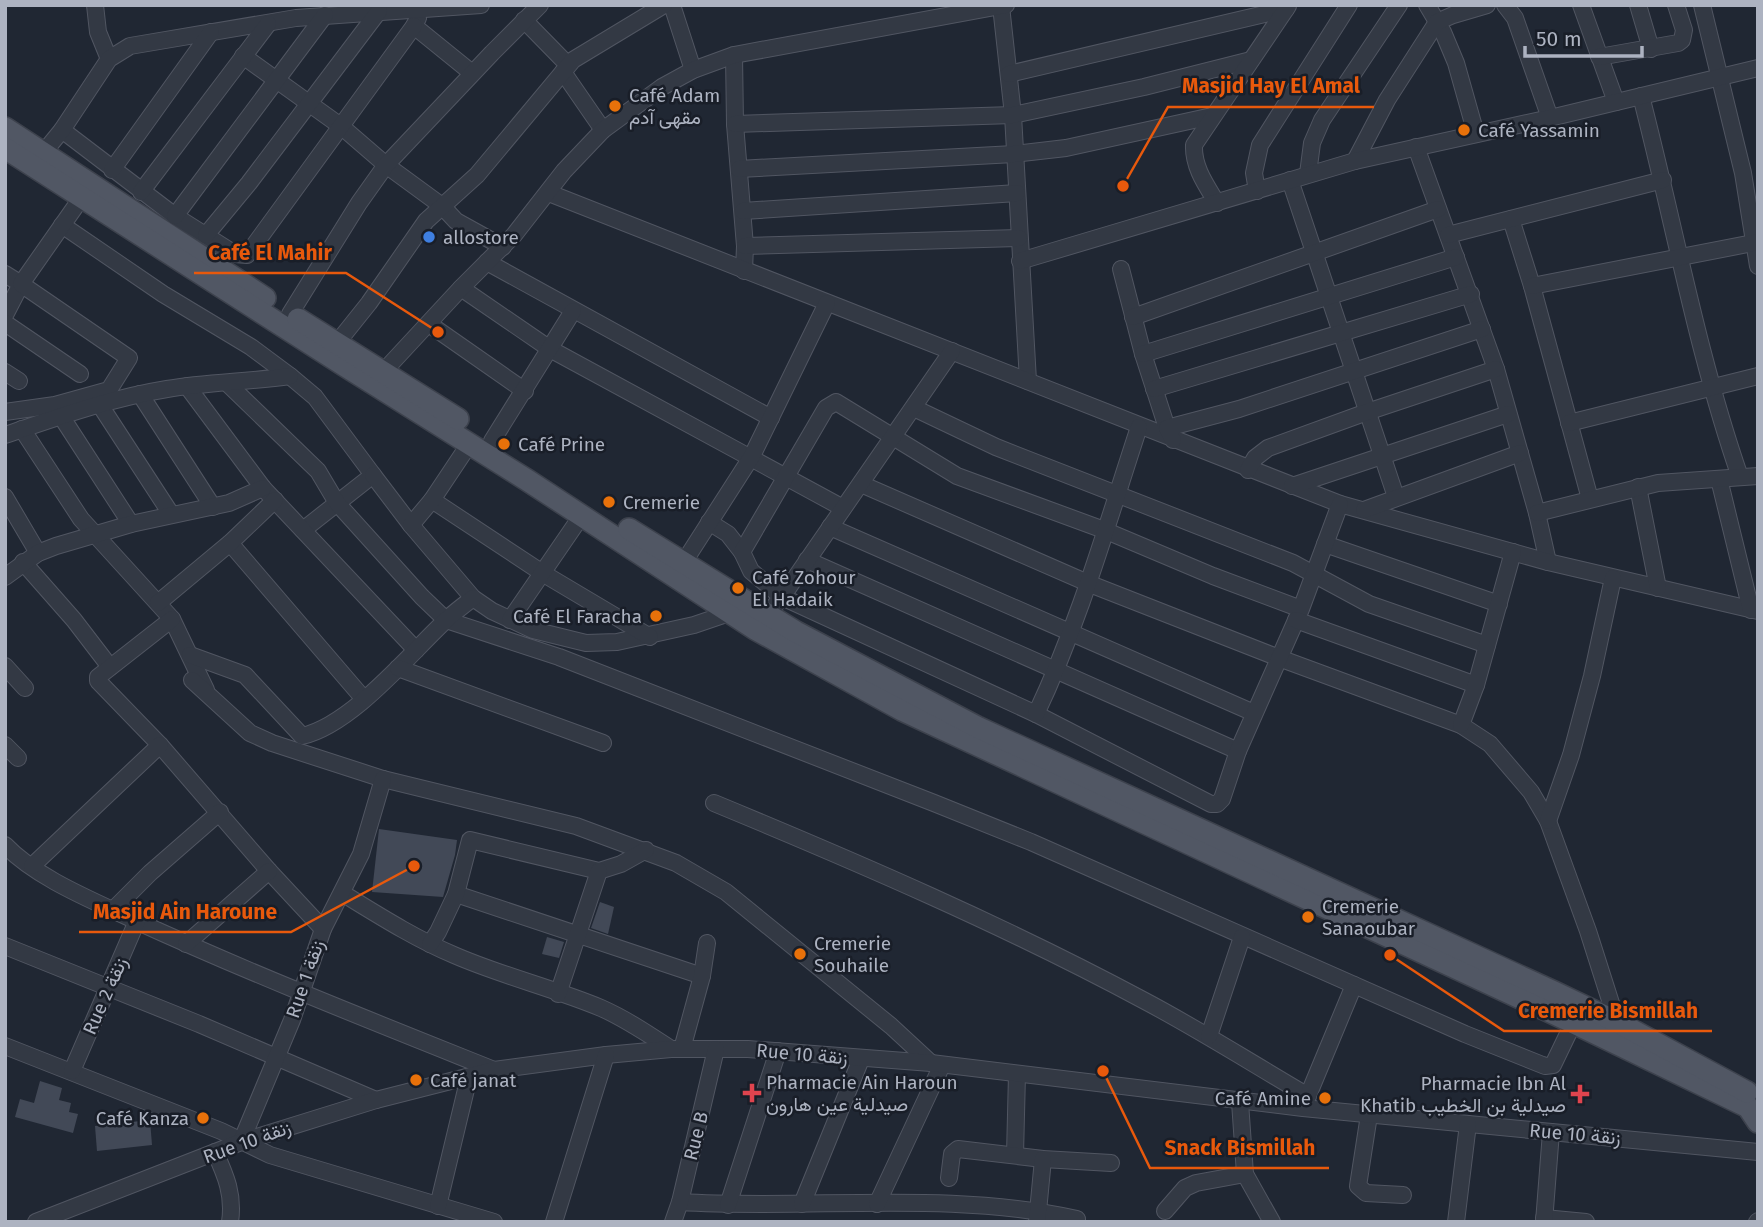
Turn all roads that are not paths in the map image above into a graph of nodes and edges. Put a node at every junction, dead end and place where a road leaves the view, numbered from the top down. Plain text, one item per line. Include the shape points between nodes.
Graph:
1 (481, 5) edge
2 (540, 5) edge
3 (664, 5) edge
4 (672, 5) edge
5 (908, 5) edge
6 (1349, 5) edge
7 (1399, 5) edge
8 (1427, 5) edge
9 (1487, 5) edge
10 (1505, 5) edge
11 (1581, 5) edge
12 (1638, 5) edge
13 (1676, 5) edge
14 (1702, 5) edge
15 (98, 6) edge
16 (1003, 6) edge
17 (422, 7) edge
18 (1287, 7) edge
19 (379, 11) junction
20 (294, 12) edge
21 (325, 15) junction
22 (524, 20) junction
23 (914, 22) junction
24 (1437, 22) junction
25 (268, 24) junction
26 (414, 26) junction
27 (211, 32) junction
28 (1651, 49) junction
29 (734, 55) junction
30 (243, 56) junction
31 (1599, 57) junction
32 (109, 59) junction
33 (1251, 60) junction
34 (565, 68) junction
35 (1758, 68) edge
36 (693, 70) junction
37 (472, 73) junction
38 (1009, 74) junction
39 (275, 78) junction
40 (1720, 78) junction
41 (1642, 96) junction
42 (309, 102) junction
43 (1616, 102) junction
44 (1013, 116) junction
45 (1212, 116) junction
46 (1550, 118) junction
47 (735, 124) junction
48 (342, 127) junction
49 (5, 128) edge
50 (62, 130) junction
51 (603, 130) junction
52 (1476, 134) junction
53 (1416, 147) junction
54 (5, 149) edge
55 (44, 152) junction
56 (1014, 153) junction
57 (1354, 161) junction
58 (386, 165) junction
59 (739, 169) junction
60 (112, 170) junction
61 (1750, 172) edge
62 (1308, 174) junction
63 (1290, 180) junction
64 (1663, 180) junction
65 (1257, 191) junction
66 (141, 192) junction
67 (549, 193) junction
68 (1017, 193) junction
69 (82, 197) junction
70 (1217, 203) junction
71 (442, 206) junction
72 (1438, 209) junction
73 (743, 211) junction
74 (175, 216) junction
75 (1511, 219) junction
76 (62, 225) junction
77 (206, 235) junction
78 (1448, 235) junction
79 (1019, 238) junction
80 (1756, 242) edge
81 (745, 246) junction
82 (503, 247) junction
83 (1316, 253) junction
84 (1456, 257) junction
85 (1680, 257) junction
86 (1020, 261) junction
87 (486, 262) junction
88 (1758, 266) edge
89 (1121, 269) dead end
90 (744, 271) junction
91 (5, 274) edge
92 (21, 284) junction
93 (1532, 286) junction
94 (461, 288) junction
95 (1471, 295) junction
96 (1330, 297) junction
97 (827, 303) junction
98 (573, 311) junction
99 (290, 314) junction
100 (5, 315) edge
101 (1133, 317) junction
102 (5, 323) edge
103 (429, 324) junction
104 (1482, 329) junction
105 (1342, 334) junction
106 (337, 343) junction
107 (550, 349) junction
108 (952, 351) junction
109 (1143, 354) junction
110 (1496, 369) junction
111 (384, 371) junction
112 (1354, 372) junction
113 (80, 373) dead end
114 (290, 376) junction
115 (1758, 376) edge
116 (1028, 381) junction
117 (227, 383) junction
118 (187, 386) junction
119 (1713, 387) junction
120 (1154, 389) junction
121 (525, 391) junction
122 (140, 394) junction
123 (100, 405) junction
124 (914, 408) junction
125 (5, 411) edge
126 (1367, 412) junction
127 (1508, 414) junction
128 (61, 415) junction
129 (771, 418) junction
130 (1569, 423) junction
131 (1139, 427) junction
132 (22, 429) junction
133 (1170, 434) junction
134 (5, 435) edge
135 (894, 436) junction
136 (492, 441) junction
137 (470, 443) junction
138 (1520, 453) junction
139 (752, 456) junction
140 (1381, 457) junction
141 (1248, 470) junction
142 (373, 475) junction
143 (786, 476) junction
144 (1758, 476) edge
145 (1740, 477) junction
146 (1718, 479) junction
147 (861, 484) junction
148 (1293, 486) junction
149 (1637, 487) junction
150 (269, 494) junction
151 (1117, 494) junction
152 (5, 497) edge
153 (1396, 498) junction
154 (1590, 499) junction
155 (432, 500) junction
156 (337, 503) junction
157 (1340, 504) junction
158 (213, 507) junction
159 (843, 508) junction
160 (1364, 510) junction
161 (1537, 513) junction
162 (171, 514) junction
163 (582, 516) junction
164 (709, 522) junction
165 (131, 524) junction
166 (411, 525) junction
167 (830, 527) junction
168 (303, 530) junction
169 (1104, 530) junction
170 (93, 534) junction
171 (230, 543) junction
172 (1325, 544) junction
173 (742, 552) junction
174 (1513, 552) junction
175 (38, 553) junction
176 (807, 560) junction
177 (23, 562) junction
178 (684, 562) junction
179 (1548, 562) junction
180 (544, 574) junction
181 (1315, 575) junction
182 (5, 577) edge
183 (1613, 578) junction
184 (1090, 584) junction
185 (1658, 588) junction
186 (782, 597) junction
187 (473, 598) junction
188 (158, 603) junction
189 (1499, 604) junction
190 (1755, 610) edge
191 (1298, 614) junction
192 (751, 615) junction
193 (172, 619) junction
194 (446, 620) junction
195 (510, 620) junction
196 (1071, 634) junction
197 (650, 636) junction
198 (1487, 645) junction
199 (416, 650) junction
200 (190, 655) junction
201 (1279, 659) junction
202 (5, 666) edge
203 (110, 667) junction
204 (398, 668) junction
205 (1056, 671) junction
206 (192, 680) dead end
207 (1476, 685) junction
208 (25, 688) dead end
209 (363, 698) junction
210 (210, 699) junction
211 (1036, 713) junction
212 (1254, 713) junction
213 (1461, 725) junction
214 (603, 743) dead end
215 (5, 745) edge
216 (160, 745) junction
217 (1238, 751) junction
218 (18, 758) dead end
219 (383, 779) junction
220 (714, 803) dead end
221 (220, 812) junction
222 (1548, 821) junction
223 (5, 845) edge
224 (646, 850) junction
225 (32, 866) junction
226 (269, 871) junction
227 (599, 871) junction
228 (341, 892) junction
229 (456, 894) junction
230 (113, 909) junction
231 (137, 921) junction
232 (323, 929) junction
233 (578, 934) junction
234 (1242, 937) junction
235 (707, 943) dead end
236 (186, 944) junction
237 (430, 944) junction
238 (5, 946) edge
239 (702, 976) junction
240 (1354, 985) junction
241 (109, 987) junction
242 (302, 993) junction
243 (558, 993) junction
244 (1578, 1014) junction
245 (1617, 1022) junction
246 (1209, 1036) junction
247 (5, 1045) edge
248 (676, 1049) junction
249 (716, 1049) junction
250 (778, 1051) junction
251 (606, 1055) junction
252 (276, 1056) junction
253 (861, 1059) junction
254 (936, 1064) junction
255 (72, 1070) junction
256 (494, 1070) junction
257 (1017, 1074) junction
258 (469, 1077) junction
259 (1758, 1098) edge
260 (376, 1100) junction
261 (1240, 1102) junction
262 (1306, 1102) junction
263 (1369, 1115) junction
264 (1758, 1122) edge
265 (1468, 1124) junction
266 (1551, 1132) junction
267 (241, 1142) junction
268 (1758, 1152) edge
269 (215, 1153) junction
270 (1015, 1155) junction
271 (1043, 1159) junction
272 (1111, 1163) dead end
273 (1245, 1174) junction
274 (949, 1178) dead end
275 (1403, 1195) dead end
276 (680, 1202) junction
277 (802, 1204) junction
278 (877, 1204) junction
279 (728, 1205) junction
280 (438, 1206) junction
281 (1165, 1211) dead end
282 (1038, 1216) edge
283 (1077, 1219) dead end
284 (1544, 1220) edge
285 (36, 1222) edge
286 (230, 1222) edge
287 (494, 1222) edge
288 (554, 1222) edge
289 (673, 1222) edge
290 (1272, 1222) edge
291 (1456, 1222) edge
292 (1586, 1222) edge

1 - 17 street
2 - 22 street
3 - 34 street
4 - 36 street
5 - 23 street
6 - 65 street via 1260,145 1254,173
7 - 62 street via 1322,120 1312,143
8 - 24 street
9 - 24 street
10 - 46 street via 1515,18
11 - 31 street
12 - 28 street
13 - 28 street via 1684,30 1682,40
14 - 40 street
15 - 32 street via 99,32
16 - 23 street
16 - 38 street
17 - 19 street
17 - 26 street
18 - 33 street
18 - 38 street
19 - 21 street
19 - 42 street
20 - 21 street
20 - 25 street
21 - 39 street
22 - 34 street
22 - 37 street
23 - 29 street
24 - 52 street via 1456,63
24 - 57 street
25 - 27 street
25 - 30 street
26 - 37 street
26 - 48 street
27 - 32 street via 130,46
27 - 60 street
28 - 31 street
29 - 36 street
29 - 47 street
30 - 39 street
30 - 66 street
31 - 43 street
32 - 50 street
33 - 44 street
33 - 45 street
34 - 51 street
34 - 71 street via 477,175
35 - 40 street
36 - 51 street
37 - 58 street
38 - 44 street
39 - 42 street
39 - 74 street
40 - 41 street
40 - 61 street
41 - 43 street
41 - 64 street
42 - 48 street
42 - 77 street
43 - 46 street
44 - 47 street
44 - 56 street
45 - 56 street via 1092,144
45 - 70 street via 1194,153
46 - 52 street
47 - 59 street
48 - 58 street
48 - 77 street via 249,253 235,254
49 - 55 main road
50 - 55 street
50 - 60 street
51 - 67 street
52 - 53 street
53 - 57 street
53 - 72 street
54 - 69 main road
55 - 99 main road
56 - 59 street
56 - 68 street
57 - 62 street
58 - 71 street
58 - 99 street
59 - 73 street
60 - 66 street
61 - 80 street
62 - 63 street
63 - 65 street
63 - 83 street
64 - 75 street
64 - 85 street
65 - 70 street
66 - 74 street
67 - 82 street
67 - 90 street
68 - 73 street
68 - 79 street
69 - 76 street
69 - 137 main road
70 - 86 street
71 - 82 street via 456,221
71 - 106 street via 426,221
72 - 78 street
72 - 83 street
73 - 81 street
74 - 77 street
75 - 78 street
75 - 93 street
76 - 92 street
76 - 114 street
78 - 84 street
79 - 81 street
79 - 86 street
80 - 85 street
80 - 88 street
81 - 90 street
82 - 87 street
83 - 96 street
83 - 101 street
84 - 95 street
84 - 96 street
85 - 93 street
85 - 119 street
86 - 116 street
87 - 94 street
87 - 98 street
89 - 101 street
90 - 97 street
91 - 92 street
92 - 100 street
92 - 125 street via 129,358 109,390 55,405
93 - 130 street
94 - 103 street
94 - 107 street
95 - 104 street
95 - 105 street
96 - 105 street
96 - 109 street
97 - 108 street
97 - 129 street
98 - 107 street
98 - 129 street
99 - 106 main road
101 - 109 street
102 - 113 street
103 - 111 street
103 - 121 street
104 - 110 street
104 - 112 street
105 - 112 street
105 - 120 street
106 - 111 main road
107 - 121 street
107 - 139 street
108 - 116 street
108 - 124 street
109 - 120 street
110 - 126 street
110 - 127 street
111 - 136 main road
112 - 126 street
112 - 133 street
114 - 117 street
114 - 142 street via 315,397
115 - 119 street
116 - 131 street
117 - 118 street
117 - 156 street via 318,471
118 - 122 street
118 - 150 street
119 - 130 street
119 - 145 street
120 - 133 street
121 - 136 street
122 - 123 street
122 - 158 street
123 - 128 street
123 - 162 street
124 - 135 street
124 - 151 street via 986,443
126 - 140 street
126 - 141 street via 1268,448
127 - 138 street
127 - 140 street
128 - 132 street
128 - 165 street
129 - 139 street
130 - 154 street
131 - 133 street
131 - 151 street
132 - 134 street
132 - 170 street
133 - 141 street
135 - 143 street via 833,402
135 - 147 street
135 - 169 street via 957,476
136 - 178 main road
137 - 155 street
137 - 163 main road
138 - 153 street
138 - 161 street
139 - 143 street
139 - 164 street
140 - 148 street
140 - 153 street
141 - 148 street
142 - 156 street
142 - 166 street
143 - 159 street
143 - 173 street
144 - 145 street
145 - 146 street
146 - 149 street
146 - 190 street
147 - 159 street
147 - 184 street
148 - 157 street
149 - 154 street
149 - 185 street
150 - 158 street
150 - 168 street
150 - 171 street
151 - 169 street
151 - 181 street
152 - 175 street
153 - 160 street
154 - 161 street
155 - 166 street
155 - 180 street
156 - 168 street
156 - 194 street
157 - 160 street
157 - 172 street
158 - 162 street
159 - 167 street
160 - 174 street
161 - 179 street
162 - 165 street
163 - 180 street
163 - 192 main road
164 - 173 street via 729,534
164 - 178 street
165 - 170 street
166 - 187 street
167 - 176 street
167 - 196 street
168 - 199 street
169 - 184 street
169 - 191 street
170 - 175 street
170 - 188 street
171 - 188 street
171 - 209 street
172 - 181 street
172 - 189 street
173 - 186 street via 751,570
174 - 179 street
174 - 189 street
175 - 177 street
176 - 186 street
176 - 205 street
177 - 182 street
177 - 203 street
178 - 192 main road
179 - 183 street
180 - 195 street
180 - 197 street
181 - 191 street
181 - 198 street via 1369,604
183 - 185 street
183 - 222 street via 1571,755
184 - 196 street
184 - 201 street
185 - 190 street
186 - 192 street
186 - 211 street
187 - 194 street
187 - 195 street
188 - 193 street
189 - 198 street
191 - 201 street
191 - 207 street
192 - 197 street
192 - 244 main road via 822,668 902,710
193 - 200 street
193 - 203 street
194 - 199 street
194 - 234 street via 559,657 934,803
195 - 197 street via 586,643
196 - 205 street
196 - 212 street
198 - 207 street
199 - 204 street
200 - 209 street via 245,675 302,736 318,732
200 - 210 street
201 - 212 street
201 - 213 street
202 - 208 street
203 - 216 street via 98,677 100,684
204 - 209 street
204 - 214 street
205 - 211 street
205 - 217 street
206 - 210 street
207 - 213 street
210 - 219 street via 250,733
211 - 217 street via 1211,804 1222,799
212 - 217 street
213 - 222 street via 1490,744 1531,792
215 - 218 street
216 - 221 street
216 - 225 street
219 - 224 street via 576,826
219 - 228 street, Rue 1 زنقة via 361,854
220 - 246 street via 1016,936
221 - 226 street
221 - 230 street
222 - 245 street
223 - 225 street
224 - 227 street
224 - 254 street via 726,892
225 - 230 street
226 - 232 street
226 - 236 street
227 - 229 street via 471,840
227 - 233 street
228 - 232 street, Rue 1 زنقة
228 - 237 street
229 - 233 street
229 - 237 street
230 - 231 street
231 - 236 street
231 - 241 street, Rue 2 زنقة
232 - 242 street, Rue 1 زنقة
233 - 239 street
233 - 243 street
234 - 240 street
234 - 246 street
235 - 239 street
236 - 242 street
237 - 243 street
238 - 241 street
239 - 248 street
240 - 244 street via 1545,1066 1553,1065
240 - 262 street
241 - 252 street
241 - 255 street, Rue 2 زنقة
242 - 252 street, Rue 1 زنقة
242 - 256 street
243 - 248 street via 600,1008
244 - 245 main road
244 - 264 main road via 1748,1107
245 - 259 main road
246 - 262 street
247 - 255 street
248 - 249 street, Rue 10 زنقة
248 - 251 street, Rue 10 زنقة
249 - 250 street, Rue 10 زنقة
249 - 276 street, Rue B
250 - 253 street, Rue 10 زنقة
250 - 279 street
251 - 256 street, Rue 10 زنقة
251 - 288 street
252 - 260 street
252 - 267 street, Rue 1 زنقة
253 - 254 street, Rue 10 زنقة
253 - 277 street
254 - 257 street, Rue 10 زنقة
254 - 278 street
255 - 267 street
256 - 258 street, Rue 10 زنقة
257 - 261 street, Rue 10 زنقة
257 - 270 street
258 - 260 street, Rue 10 زنقة
258 - 280 street
260 - 267 street, Rue 10 زنقة
261 - 262 street, Rue 10 زنقة
261 - 273 street
262 - 263 street, Rue 10 زنقة
263 - 265 street, Rue 10 زنقة
263 - 275 street via 1358,1186 1366,1193
265 - 266 street, Rue 10 زنقة
265 - 291 street
266 - 268 street, Rue 10 زنقة
266 - 284 street
267 - 269 street, Rue 10 زنقة
267 - 280 street
269 - 285 street, Rue 10 زنقة
269 - 286 street via 229,1182
270 - 271 street
270 - 274 street via 958,1149 952,1153
271 - 272 street
271 - 282 street
273 - 281 street via 1185,1188
273 - 290 street
276 - 279 street
276 - 289 street, Rue B
277 - 278 street
277 - 279 street
278 - 282 street via 933,1204
280 - 287 street
282 - 283 street
284 - 292 street

